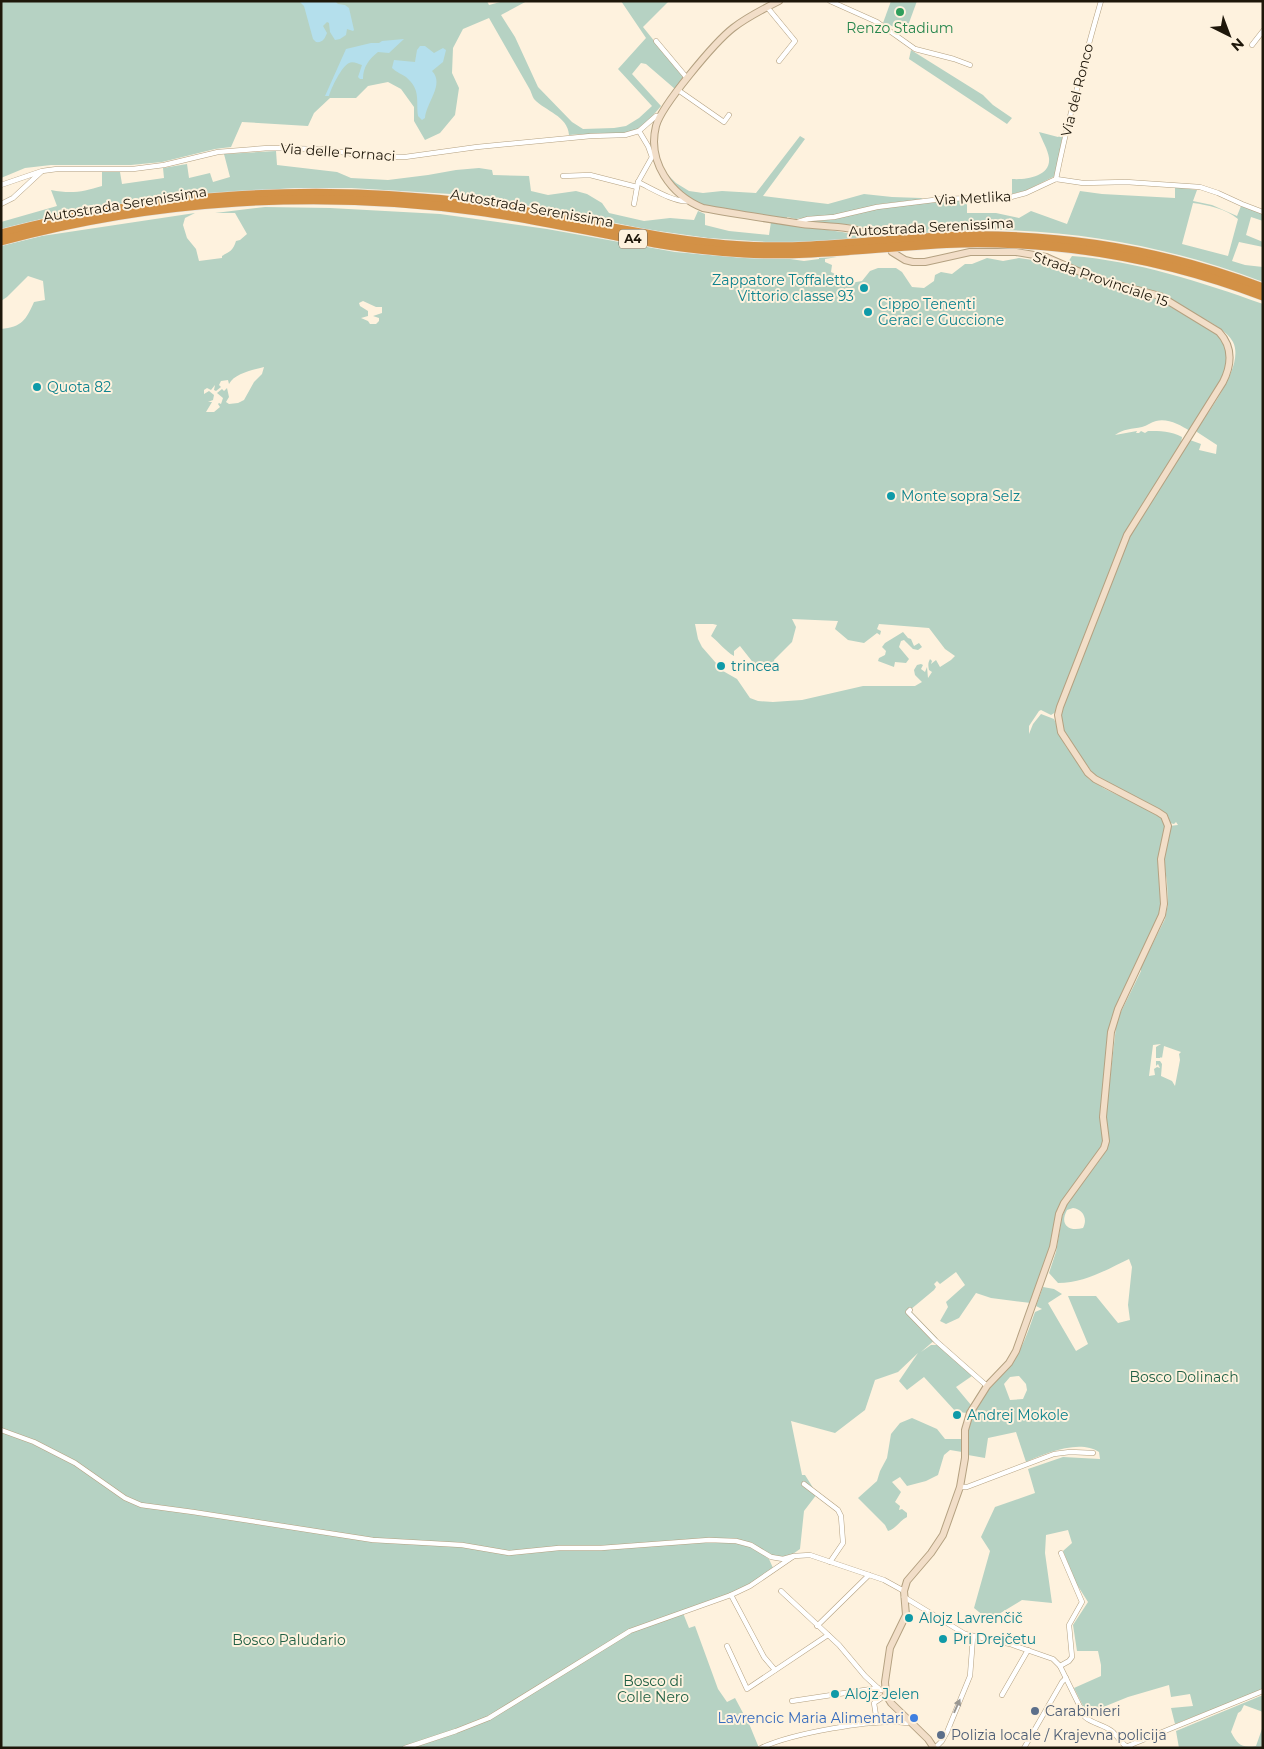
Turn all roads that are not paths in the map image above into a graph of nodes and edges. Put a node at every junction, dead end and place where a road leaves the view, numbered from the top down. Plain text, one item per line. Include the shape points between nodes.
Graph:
1 (779, 1) edge
2 (830, 1) edge
3 (1101, 1) edge
4 (767, 7) junction
5 (1263, 31) edge
6 (656, 41) dead end
7 (1252, 45) dead end
8 (779, 61) dead end
9 (970, 65) dead end
10 (688, 79) junction
11 (678, 90) junction
12 (729, 115) dead end
13 (659, 116) junction
14 (639, 131) junction
15 (42, 171) junction
16 (562, 176) dead end
17 (1056, 179) junction
18 (1, 185) edge
19 (638, 185) junction
20 (688, 201) junction
21 (1, 204) edge
22 (634, 204) dead end
23 (1263, 212) edge
24 (796, 223) junction
25 (1, 234) edge
26 (874, 238) dead end
27 (1, 241) edge
28 (892, 252) dead end
29 (1263, 288) edge
30 (1263, 296) edge
31 (909, 1311) dead end
32 (987, 1386) junction
33 (1, 1430) edge
34 (1093, 1453) dead end
35 (804, 1484) dead end
36 (960, 1487) junction
37 (1061, 1553) dead end
38 (794, 1556) junction
39 (771, 1557) junction
40 (830, 1562) junction
41 (776, 1567) junction
42 (869, 1575) junction
43 (781, 1591) dead end
44 (904, 1594) junction
45 (731, 1595) junction
46 (817, 1626) junction
47 (828, 1635) junction
48 (973, 1637) junction
49 (727, 1646) dead end
50 (1028, 1650) junction
51 (1060, 1666) junction
52 (775, 1670) junction
53 (1066, 1678) junction
54 (878, 1688) junction
55 (1263, 1691) edge
56 (885, 1693) junction
57 (1002, 1695) dead end
58 (792, 1701) dead end
59 (907, 1719) junction
60 (877, 1722) junction
61 (1125, 1747) edge
62 (404, 1748) edge
63 (761, 1748) edge
64 (934, 1748) edge
65 (1024, 1748) edge
66 (1131, 1748) edge

1 - 4 street
2 - 9 street via 877,22 915,49
3 - 17 street, Via del Ronco
4 - 8 street via 795,41
4 - 10 street via 732,29
5 - 7 street
6 - 10 street
10 - 11 street
11 - 12 street via 724,122
11 - 13 street
13 - 14 street, Via delle Fornaci
13 - 20 street via 654,137 658,166 670,185
14 - 15 street, Via delle Fornaci via 625,135 477,146 405,157 268,148 218,152 164,165
14 - 19 street via 652,157
15 - 18 street, Via delle Fornaci
15 - 21 street via 13,198
16 - 19 street via 590,175
17 - 23 street via 1200,187
17 - 24 street, Via Metlika via 1026,193 1010,196 923,201
19 - 20 street
19 - 22 street
20 - 24 street via 702,208
24 - 26 street via 860,231
25 - 29 highway, Autostrada Serenissima / A4 via 90,214 196,199 276,194 364,194 492,206 656,236 743,246 805,246 961,236 1069,240 1157,255
27 - 30 highway, Autostrada Serenissima / A4 via 92,221 198,206 268,201 374,202 500,214 655,243 736,252 805,253 961,243 1068,247 1176,267
28 - 32 street, Strada Provinciale 15 via 905,260 925,262 970,252 1016,252 1061,263 1096,279 1160,296 1219,332 1230,355 1228,372 1127,535 1058,715 1061,732 1088,774 1164,816 1168,826 1161,858 1164,904 1112,1026 1103,1112 1106,1144 1064,1203 1053,1247 1016,1351
31 - 32 street via 936,1341
32 - 36 street, Strada Provinciale 15 via 967,1421
33 - 39 street via 75,1463 125,1498 141,1505 373,1540 462,1545 509,1553 709,1540 751,1545
34 - 36 street via 1054,1454
35 - 40 street via 838,1510 841,1516 843,1543
36 - 44 street, Strada Provinciale 15 via 943,1534 910,1577
37 - 51 street via 1082,1602 1069,1625 1072,1657
38 - 39 street via 783,1559
38 - 40 street via 810,1555
38 - 41 street
39 - 41 street
40 - 42 street
41 - 45 street
42 - 44 street via 884,1580
42 - 46 street
43 - 46 street
44 - 48 street via 958,1631
44 - 56 street via 906,1615 890,1648
45 - 52 street via 764,1657
45 - 62 street via 630,1631 489,1718
46 - 47 street
47 - 52 street
47 - 54 street
48 - 50 street
64 -> 48 street via 947,1732 970,1676
49 - 52 street via 747,1689
50 - 51 street
50 - 57 street
51 - 53 street
53 - 61 street via 1085,1717 1107,1728
53 - 65 street
54 - 56 street
54 - 58 street
55 - 61 street
56 - 59 street
56 - 60 street via 874,1703
59 - 60 street via 907,1723
59 - 64 street
60 - 63 street via 820,1731
61 - 66 street

